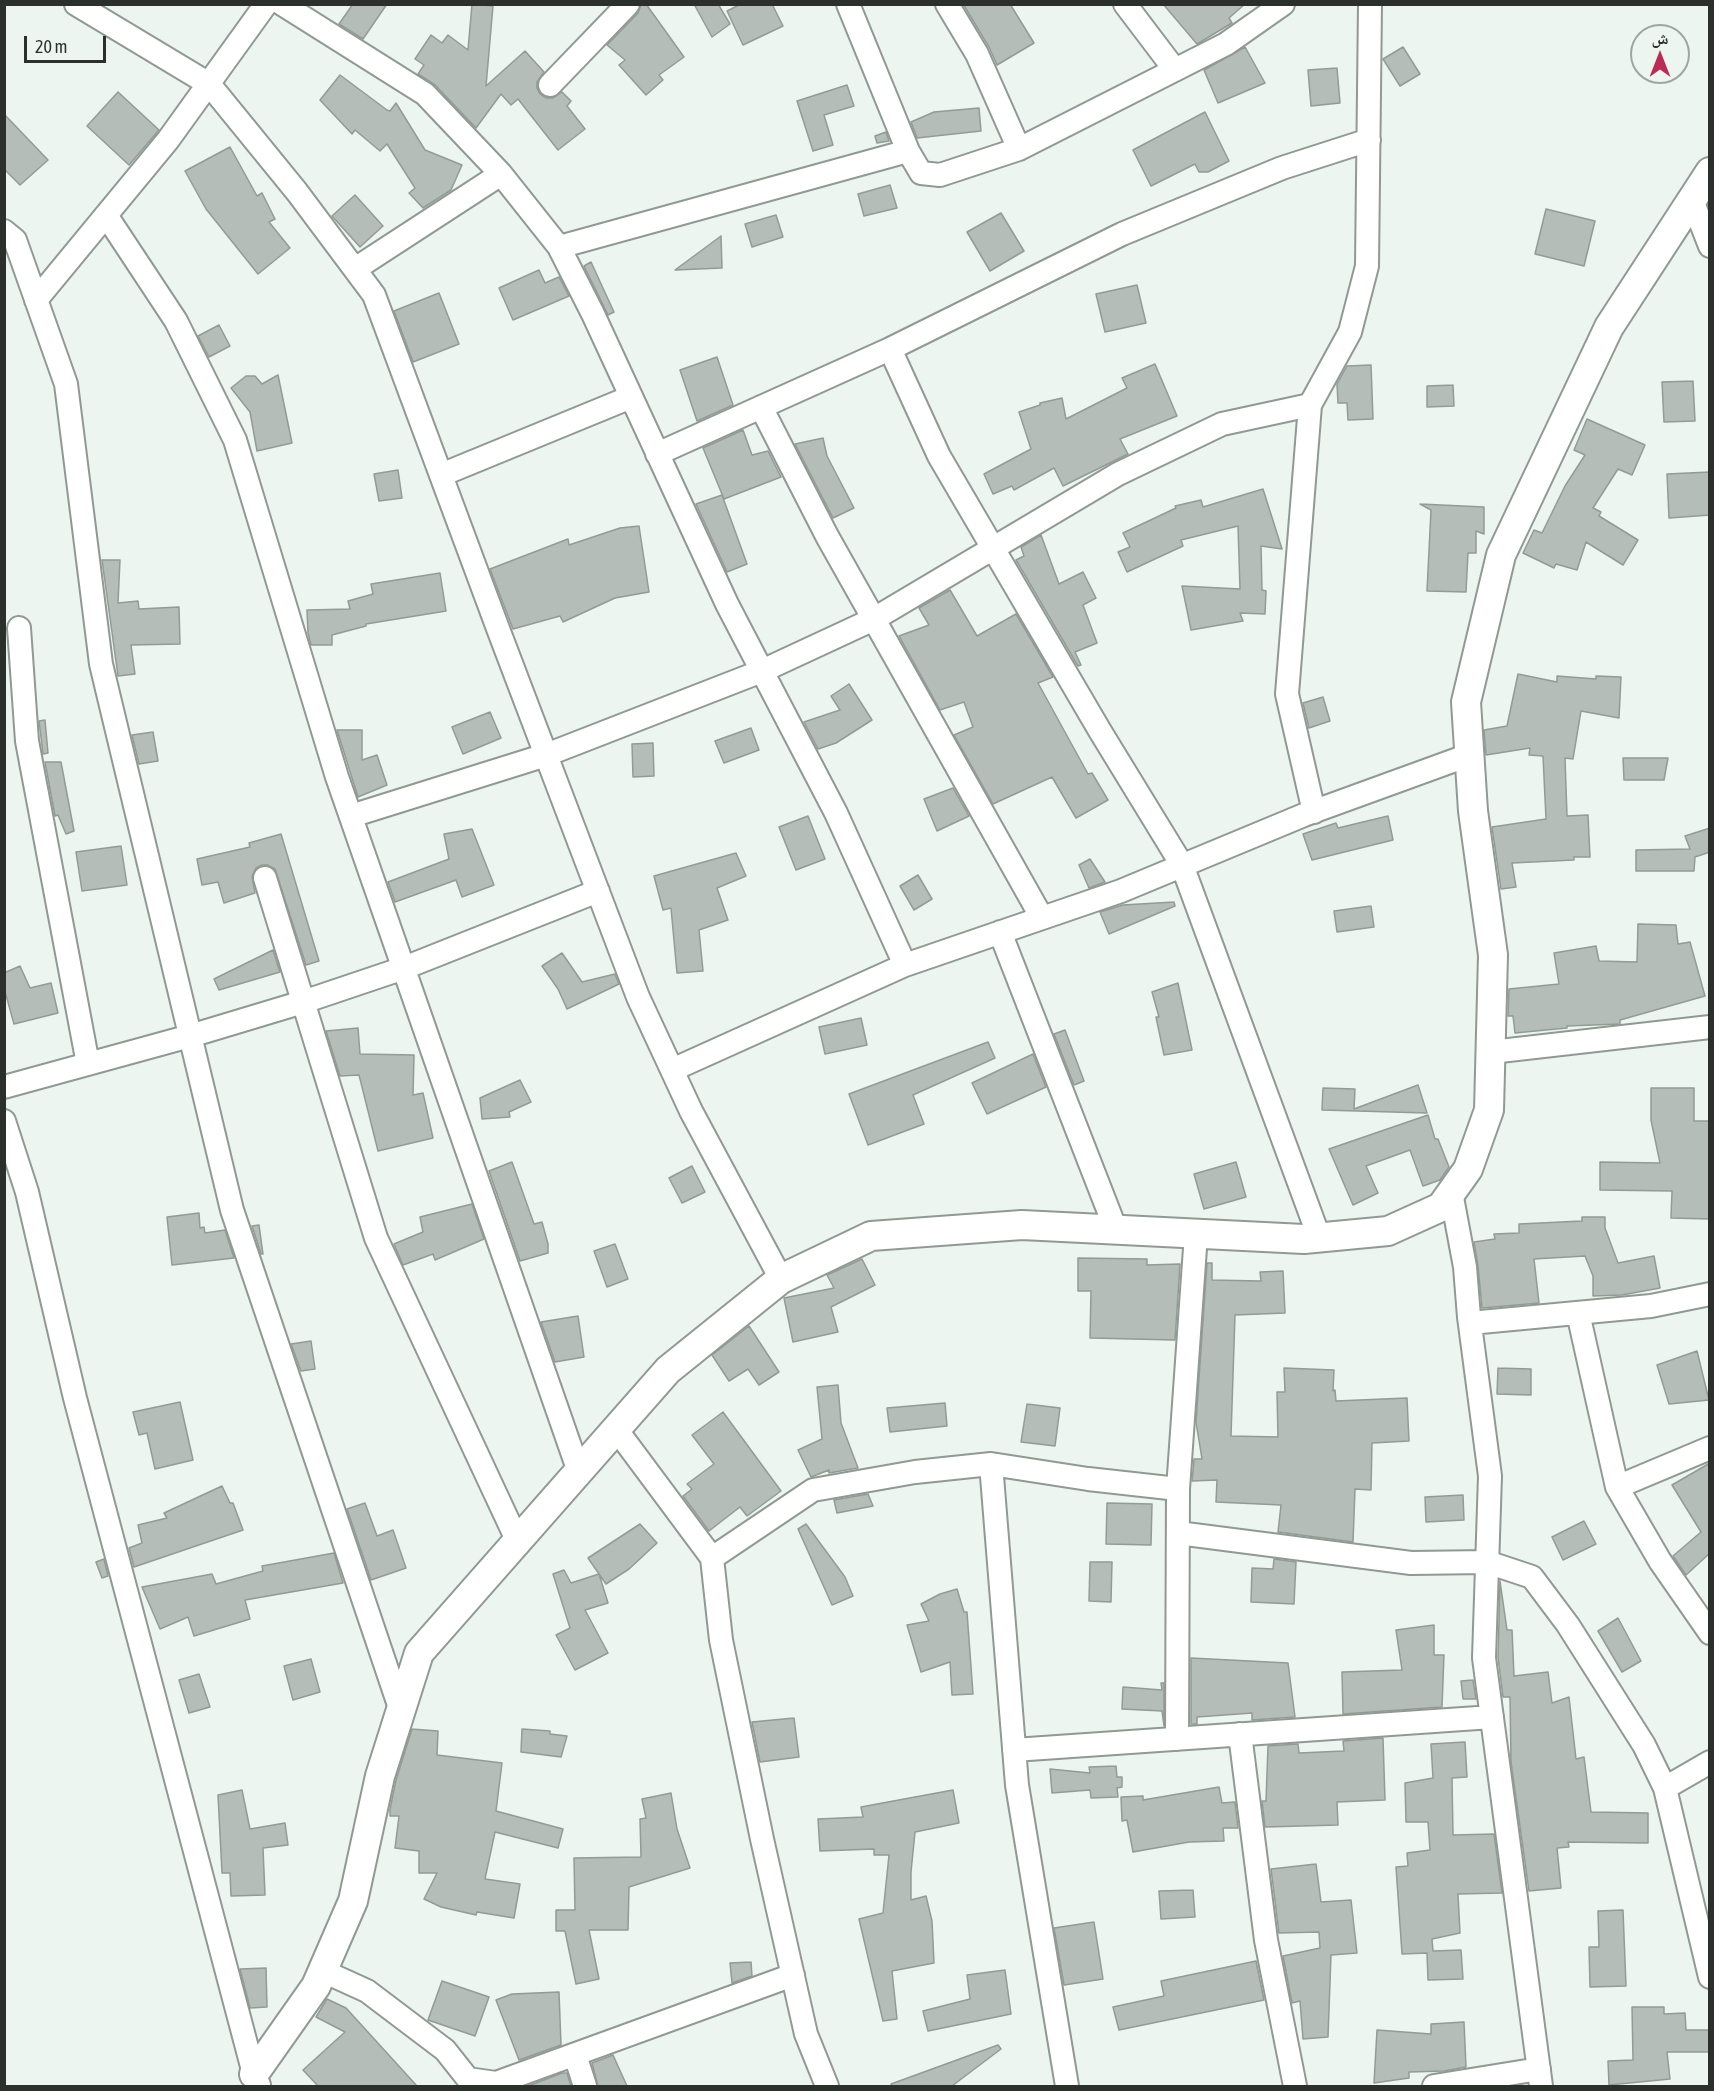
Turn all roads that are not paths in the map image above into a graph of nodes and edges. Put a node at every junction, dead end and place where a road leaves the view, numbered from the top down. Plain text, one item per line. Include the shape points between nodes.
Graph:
1 (76, 4) edge
2 (266, 4) edge
3 (282, 4) edge
4 (628, 4) edge
5 (848, 4) edge
6 (947, 4) edge
7 (1125, 4) edge
8 (1283, 4) edge
9 (1370, 4) edge
10 (1175, 69) junction
11 (209, 84) junction
12 (550, 85) dead end
13 (1369, 140) junction
14 (1020, 149) junction
15 (908, 151) junction
16 (1710, 172) edge
17 (501, 174) junction
18 (1692, 200) junction
19 (106, 215) junction
20 (4, 231) edge
21 (1710, 246) edge
22 (559, 248) junction
23 (355, 269) junction
24 (36, 300) junction
25 (890, 349) junction
26 (631, 397) junction
27 (1311, 405) junction
28 (761, 407) junction
29 (657, 454) junction
30 (441, 475) junction
31 (993, 549) junction
32 (874, 619) junction
33 (19, 628) dead end
34 (762, 671) junction
35 (546, 755) junction
36 (1469, 755) junction
37 (1314, 812) junction
38 (351, 816) junction
39 (1182, 865) junction
40 (265, 878) dead end
41 (597, 891) junction
42 (1042, 918) junction
43 (1000, 932) junction
44 (905, 965) junction
45 (404, 968) junction
46 (303, 1002) junction
47 (1710, 1027) edge
48 (190, 1036) junction
49 (1491, 1052) junction
50 (88, 1064) junction
51 (672, 1070) junction
52 (4, 1087) edge
53 (4, 1121) edge
54 (1451, 1192) junction
55 (1116, 1230) junction
56 (1196, 1234) junction
57 (1319, 1237) junction
58 (781, 1279) junction
59 (1710, 1294) edge
60 (1578, 1313) junction
61 (1470, 1323) junction
62 (616, 1429) junction
63 (1710, 1448) edge
64 (991, 1464) junction
65 (579, 1472) junction
66 (1617, 1487) junction
67 (1178, 1489) junction
68 (1178, 1533) junction
69 (518, 1542) junction
70 (712, 1558) junction
71 (1487, 1562) junction
72 (1710, 1633) edge
73 (400, 1711) junction
74 (1492, 1717) junction
75 (1240, 1734) junction
76 (1177, 1738) junction
77 (1014, 1750) junction
78 (1710, 1762) edge
79 (1665, 1788) junction
80 (322, 1971) junction
81 (793, 1976) junction
82 (1710, 1977) edge
83 (575, 2055) junction
84 (1540, 2078) edge
85 (251, 2082) edge
86 (585, 2086) edge
87 (827, 2086) edge
88 (1067, 2086) edge
89 (1295, 2086) edge
90 (1434, 2086) edge

1 - 11 street
2 - 11 street
3 - 17 street via 425,94
4 - 12 street
5 - 15 street
6 - 14 street via 977,54
7 - 10 street
8 - 10 street via 1226,44
9 - 13 street
10 - 14 street
11 - 19 street
11 - 23 street
13 - 25 street via 1282,168 1122,234
13 - 27 street via 1367,266 1350,332
14 - 15 street via 940,175 921,173
15 - 22 street
16 - 18 street
17 - 22 street
17 - 23 street
18 - 21 street
18 - 36 street via 1609,327 1501,555 1466,702
19 - 24 street
19 - 38 street via 176,321 234,440
20 - 24 street via 15,240
22 - 26 street
23 - 30 street via 374,295
24 - 48 street via 66,384 101,664
25 - 28 street
25 - 31 street via 939,456
26 - 29 street
26 - 30 street
27 - 31 street via 1222,424 1118,474
27 - 37 street via 1287,694
28 - 29 street
28 - 32 street
29 - 34 street
30 - 35 street
31 - 32 street
31 - 39 street
32 - 34 street
32 - 42 street
33 - 50 street via 27,741
34 - 35 street
34 - 44 street via 836,813
35 - 38 street
35 - 41 street
36 - 37 street
36 - 49 street via 1492,955
37 - 39 street
38 - 45 street
39 - 42 street
39 - 57 street
40 - 46 street
41 - 45 street
41 - 51 street via 638,997
42 - 43 street
43 - 44 street
43 - 55 street
44 - 51 street
45 - 46 street
45 - 65 street
46 - 48 street
46 - 69 street via 376,1238
47 - 49 street
48 - 50 street
48 - 73 street via 232,1210
49 - 54 street via 1489,1110 1468,1169
50 - 52 street
51 - 58 street
53 - 85 street via 27,1191 75,1398
54 - 57 street via 1441,1207 1388,1231
54 - 61 street via 1465,1267
55 - 56 street
55 - 58 street via 1022,1225 871,1236
56 - 57 street
56 - 67 street
58 - 62 street via 668,1370
59 - 60 street via 1651,1306
60 - 61 street
60 - 66 street
61 - 71 street via 1490,1476
62 - 65 street
62 - 70 street
63 - 66 street
64 - 67 street
64 - 70 street via 915,1472 813,1490
64 - 77 street
65 - 69 street
66 - 72 street via 1660,1561
67 - 68 street
68 - 71 street via 1411,1563
68 - 76 street
69 - 73 street via 419,1653
70 - 81 street via 721,1640
71 - 74 street via 1484,1658
71 - 79 street via 1532,1577 1568,1625 1644,1744
73 - 80 street via 380,1776 353,1901
74 - 75 street
74 - 84 street
75 - 76 street
75 - 89 street via 1266,1940
76 - 77 street
77 - 88 street
78 - 79 street
79 - 82 street
80 - 83 street via 367,1991 445,2050 468,2079 496,2084
80 - 85 street via 316,1986
81 - 83 street
81 - 87 street via 806,2034
83 - 86 street
84 - 90 street

